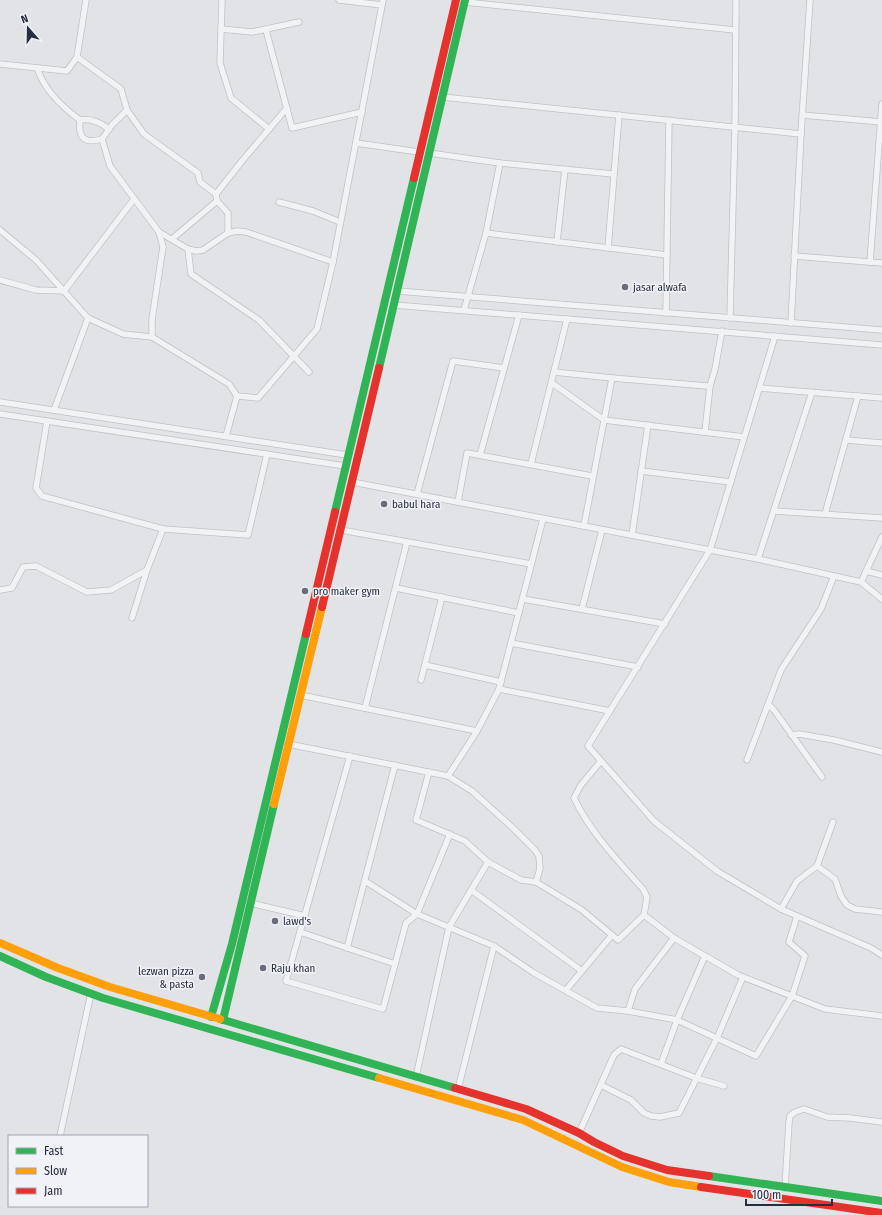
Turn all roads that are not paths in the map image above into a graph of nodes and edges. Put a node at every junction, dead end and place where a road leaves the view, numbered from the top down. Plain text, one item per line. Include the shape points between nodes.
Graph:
1 (86, 0) edge
2 (222, 0) edge
3 (339, 0) edge
4 (456, 0) edge
5 (736, 0) edge
6 (810, 0) edge
7 (465, 1) edge
8 (383, 2) edge
9 (299, 22) dead end
10 (221, 29) junction
11 (266, 30) junction
12 (735, 30) junction
13 (77, 57) junction
14 (0, 64) edge
15 (36, 68) junction
16 (442, 97) junction
17 (882, 104) edge
18 (287, 108) junction
19 (127, 110) junction
20 (362, 112) junction
21 (619, 115) junction
22 (802, 115) junction
23 (80, 120) junction
24 (669, 120) junction
25 (881, 122) edge
26 (735, 127) junction
27 (109, 129) junction
28 (269, 129) junction
29 (801, 134) junction
30 (102, 140) junction
31 (356, 143) junction
32 (419, 152) junction
33 (429, 153) junction
34 (500, 163) junction
35 (565, 169) junction
36 (613, 174) junction
37 (216, 194) junction
38 (134, 199) junction
39 (217, 201) junction
40 (279, 202) dead end
41 (340, 222) junction
42 (0, 230) edge
43 (159, 232) junction
44 (228, 233) junction
45 (486, 234) junction
46 (172, 239) junction
47 (557, 242) junction
48 (608, 248) junction
49 (188, 249) junction
50 (667, 255) junction
51 (794, 256) junction
52 (333, 262) junction
53 (870, 262) junction
54 (882, 263) edge
55 (0, 280) edge
56 (64, 291) junction
57 (397, 291) junction
58 (467, 297) junction
59 (394, 304) junction
60 (464, 310) junction
61 (666, 313) junction
62 (519, 315) junction
63 (88, 318) junction
64 (730, 318) junction
65 (567, 319) junction
66 (791, 323) junction
67 (882, 330) edge
68 (722, 331) junction
69 (775, 336) junction
70 (152, 337) junction
71 (882, 345) edge
72 (294, 356) junction
73 (504, 368) junction
74 (309, 372) dead end
75 (554, 372) junction
76 (612, 378) junction
77 (552, 383) junction
78 (707, 386) dead end
79 (760, 388) junction
80 (812, 392) junction
81 (237, 396) junction
82 (858, 396) junction
83 (882, 398) edge
84 (0, 402) edge
85 (54, 410) junction
86 (0, 414) edge
87 (604, 420) junction
88 (47, 421) junction
89 (648, 425) junction
90 (704, 432) junction
91 (226, 436) junction
92 (744, 437) junction
93 (846, 440) junction
94 (882, 443) edge
95 (267, 454) junction
96 (347, 455) junction
97 (480, 455) junction
98 (531, 464) junction
99 (345, 466) junction
100 (641, 471) junction
101 (592, 476) junction
102 (352, 482) junction
103 (731, 482) junction
104 (417, 494) junction
105 (458, 502) junction
106 (774, 511) junction
107 (825, 514) junction
108 (544, 518) junction
109 (882, 518) edge
110 (584, 526) junction
111 (163, 529) junction
112 (340, 530) junction
113 (602, 530) junction
114 (632, 536) junction
115 (882, 537) edge
116 (407, 542) junction
117 (710, 550) junction
118 (758, 559) junction
119 (531, 564) junction
120 (148, 570) junction
121 (866, 571) junction
122 (882, 575) edge
123 (834, 576) junction
124 (861, 582) junction
125 (396, 588) junction
126 (0, 590) edge
127 (442, 597) junction
128 (523, 599) junction
129 (882, 599) edge
130 (582, 609) junction
131 (519, 613) junction
132 (132, 618) dead end
133 (664, 624) junction
134 (511, 643) junction
135 (425, 665) junction
136 (638, 667) junction
137 (421, 680) dead end
138 (501, 682) junction
139 (499, 689) junction
140 (300, 695) junction
141 (769, 705) junction
142 (365, 708) junction
143 (610, 711) junction
144 (477, 731) junction
145 (791, 735) junction
146 (288, 744) junction
147 (882, 752) edge
148 (350, 756) junction
149 (747, 760) dead end
150 (601, 761) junction
151 (395, 765) junction
152 (429, 772) junction
153 (448, 776) junction
154 (822, 777) dead end
155 (833, 822) dead end
156 (450, 834) junction
157 (488, 862) junction
158 (818, 866) junction
159 (365, 881) junction
160 (536, 882) junction
161 (471, 890) junction
162 (250, 903) junction
163 (781, 909) junction
164 (882, 912) edge
165 (416, 914) junction
166 (644, 915) junction
167 (305, 916) junction
168 (797, 916) junction
169 (449, 927) junction
170 (300, 932) junction
171 (612, 934) junction
172 (674, 938) junction
173 (0, 943) edge
174 (494, 946) junction
175 (347, 948) junction
176 (882, 955) edge
177 (0, 956) edge
178 (705, 956) junction
179 (395, 964) junction
180 (582, 971) junction
181 (744, 977) junction
182 (566, 990) junction
183 (91, 993) junction
184 (792, 996) junction
185 (628, 1011) junction
186 (882, 1016) edge
187 (211, 1017) junction
188 (223, 1020) junction
189 (677, 1020) junction
190 (717, 1038) junction
191 (661, 1064) junction
192 (416, 1077) junction
193 (696, 1078) junction
194 (601, 1084) junction
195 (724, 1086) dead end
196 (458, 1089) junction
197 (882, 1122) edge
198 (579, 1133) junction
199 (60, 1135) edge
200 (785, 1188) junction
201 (882, 1201) edge
202 (882, 1213) edge

1 - 13 street
2 - 10 street
3 - 8 street
4 - 32 main road
5 - 12 street
6 - 22 street
7 - 12 street
7 - 16 main road
8 - 20 street
9 - 11 street
10 - 11 street via 252,32
10 - 28 street via 220,63 231,98
11 - 18 street
12 - 26 street
13 - 15 street via 67,71
13 - 19 street via 121,89
14 - 15 street
15 - 23 street via 56,99
16 - 21 street
16 - 33 main road
17 - 25 street
18 - 20 street via 292,128
18 - 28 street
19 - 27 street
19 - 37 street via 144,134 198,172 200,182
20 - 31 street
21 - 24 street
21 - 36 street
22 - 25 street
22 - 29 street
23 - 27 street via 100,123
23 - 30 street via 79,130 82,138 92,142
24 - 26 street
24 - 50 street
25 - 53 street
26 - 29 street
26 - 64 street
27 - 30 street
28 - 37 street
29 - 51 street
30 - 38 street via 110,166
31 - 32 street
31 - 41 street
32 - 96 main road
33 - 34 street
33 - 57 main road
34 - 35 street
34 - 45 street
35 - 36 street
35 - 47 street
36 - 48 street
37 - 39 street
38 - 43 street
38 - 56 street
39 - 44 street via 228,213
39 - 46 street
40 - 41 street via 313,211
41 - 52 street
42 - 56 street via 36,260
43 - 46 street
43 - 70 street via 164,247 152,319
44 - 49 street via 203,250
44 - 52 street via 246,232
45 - 47 street
45 - 58 street
46 - 49 street
47 - 48 street
48 - 50 street
49 - 72 street via 191,274 259,320
50 - 61 street
51 - 53 street
51 - 66 street
52 - 72 street via 317,329
53 - 54 street
55 - 56 street via 36,290
56 - 63 street
57 - 58 street
57 - 59 main road
58 - 60 street
58 - 61 street
59 - 60 street
59 - 102 main road
60 - 62 street
61 - 64 street
62 - 65 street
62 - 73 street
63 - 70 street via 123,334
63 - 85 street
64 - 66 street
65 - 68 street
65 - 75 street
66 - 67 street
68 - 69 street
68 - 90 street via 710,386
69 - 71 street
69 - 79 street
70 - 81 street via 228,384
72 - 74 street
72 - 81 street via 258,398
73 - 97 street
73 - 104 street via 452,361
75 - 76 street
75 - 77 street
76 - 78 street
76 - 87 street
77 - 87 street
77 - 98 street
79 - 80 street
79 - 92 street
80 - 82 street
80 - 106 street
81 - 91 street
82 - 83 street
82 - 93 street
84 - 85 street
85 - 91 street
86 - 88 street
87 - 89 street
87 - 101 street
88 - 95 street
88 - 111 street via 36,488 42,496
89 - 90 street
89 - 100 street
90 - 92 street
91 - 96 street
92 - 103 street
93 - 94 street
93 - 107 street
95 - 99 street
95 - 111 street via 248,535
96 - 99 main road
97 - 98 street
97 - 105 street via 467,453
98 - 101 street
99 - 187 main road via 234,936
100 - 103 street
100 - 114 street
101 - 110 street
102 - 104 street
102 - 112 main road
103 - 117 street
104 - 105 street
105 - 108 street
106 - 107 street
106 - 118 street
107 - 109 street
108 - 110 street
108 - 119 street
110 - 113 street
111 - 120 street
112 - 116 street
112 - 140 main road
113 - 114 street
113 - 130 street
114 - 117 street
115 - 121 street
116 - 119 street
116 - 125 street
117 - 118 street
117 - 133 street
118 - 123 street
119 - 128 street
120 - 126 street via 111,590 87,592 36,566 23,568 12,588
120 - 132 street
121 - 122 street
121 - 124 street
123 - 124 street
123 - 141 street via 821,609 781,670
124 - 129 street
125 - 127 street
125 - 142 street
127 - 131 street
127 - 135 street
128 - 130 street
128 - 131 street
130 - 133 street
131 - 134 street
133 - 136 street
134 - 136 street
134 - 138 street
135 - 137 street
135 - 138 street
136 - 143 street
138 - 139 street
139 - 143 street
139 - 144 street
140 - 142 street
140 - 146 main road
141 - 145 street
141 - 149 street
142 - 144 street
143 - 150 street via 588,746
144 - 153 street
145 - 147 street via 834,740
145 - 154 street
146 - 148 street
146 - 162 main road
148 - 151 street
148 - 167 street
150 - 163 street via 654,821 717,871
150 - 166 street via 581,785 574,798 603,843 643,889 647,897
151 - 152 street
151 - 159 street
152 - 153 street
152 - 156 street via 416,820
153 - 160 street via 472,791 535,850 539,856 540,870
155 - 158 street
156 - 157 street via 465,841
156 - 165 street
157 - 160 street via 521,880
157 - 161 street
158 - 163 street via 797,881
158 - 164 street via 835,879 847,906
159 - 165 street
159 - 175 street
160 - 171 street via 582,910
161 - 169 street
161 - 180 street
162 - 167 street
162 - 188 main road
163 - 168 street
165 - 169 street
165 - 179 street via 406,923
166 - 171 street via 618,940
166 - 172 street
167 - 170 street
168 - 176 street
168 - 184 street via 789,942 805,956
169 - 174 street
169 - 192 street
170 - 175 street
170 - 179 street via 286,981 383,1009
171 - 180 street
172 - 178 street
172 - 185 street via 635,989
173 - 187 main road via 103,984
174 - 182 street via 534,973
174 - 196 street
175 - 179 street
177 - 183 main road via 46,977
178 - 181 street
178 - 189 street
180 - 182 street
181 - 184 street
181 - 190 street
182 - 185 street via 598,1008
183 - 199 street
183 - 202 main road via 523,1120 622,1167 669,1182
184 - 186 street via 825,1009
184 - 190 street via 756,1056
185 - 189 street
187 - 188 main road
188 - 192 main road
189 - 190 street
189 - 191 street
190 - 193 street
191 - 193 street
191 - 194 street via 621,1049 614,1055
192 - 196 main road
193 - 194 street via 679,1113 660,1117 644,1113 632,1100
193 - 195 street
194 - 198 street
196 - 198 main road via 526,1109
197 - 200 street via 827,1117 804,1109 795,1112 788,1122
198 - 200 main road via 623,1156 667,1170
200 - 201 main road

